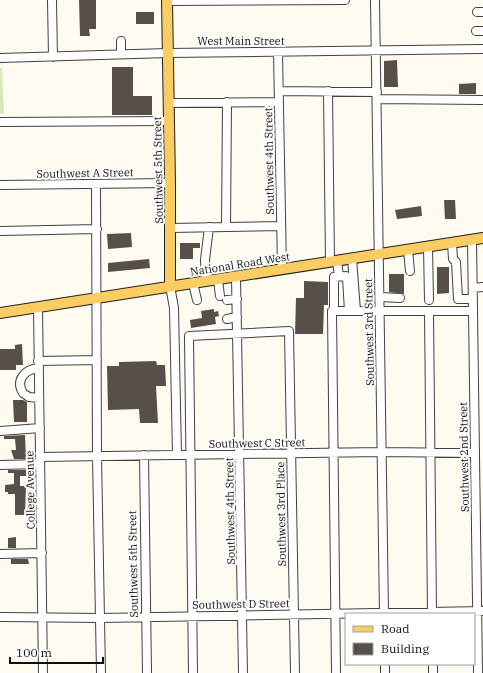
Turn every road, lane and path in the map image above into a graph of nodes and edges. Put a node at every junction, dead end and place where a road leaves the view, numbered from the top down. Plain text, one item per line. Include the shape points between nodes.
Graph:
1 (52, 0) edge
2 (345, 0) edge
3 (375, 0) edge
4 (167, 1) edge
5 (121, 41) dead end
6 (483, 49) edge
7 (376, 50) junction
8 (168, 52) junction
9 (278, 52) junction
10 (121, 54) junction
11 (53, 57) junction
12 (0, 58) edge
13 (279, 91) junction
14 (328, 92) junction
15 (377, 96) junction
16 (483, 100) edge
17 (227, 102) junction
18 (279, 102) junction
19 (169, 103) junction
20 (169, 120) junction
21 (0, 122) edge
22 (170, 183) junction
23 (96, 184) junction
24 (0, 185) edge
25 (281, 226) junction
26 (209, 227) junction
27 (226, 227) junction
28 (170, 228) junction
29 (97, 229) junction
30 (0, 231) edge
31 (483, 238) edge
32 (472, 240) junction
33 (452, 243) junction
34 (428, 247) junction
35 (408, 250) junction
36 (379, 254) junction
37 (352, 258) junction
38 (333, 261) junction
39 (282, 269) junction
40 (410, 271) dead end
41 (339, 276) junction
42 (236, 277) junction
43 (218, 280) junction
44 (206, 282) junction
45 (193, 283) junction
46 (170, 286) junction
47 (483, 287) edge
48 (473, 288) junction
49 (380, 297) junction
50 (400, 298) dead end
51 (237, 299) junction
52 (473, 299) junction
53 (95, 300) junction
54 (197, 300) dead end
55 (429, 300) dead end
56 (38, 308) junction
57 (334, 311) junction
58 (352, 311) junction
59 (380, 311) junction
60 (429, 311) junction
61 (473, 311) junction
62 (0, 313) edge
63 (237, 317) junction
64 (227, 319) dead end
65 (237, 334) junction
66 (97, 360) junction
67 (39, 365) junction
68 (39, 398) junction
69 (40, 428) junction
70 (0, 431) edge
71 (382, 452) junction
72 (431, 452) junction
73 (291, 453) junction
74 (334, 453) junction
75 (475, 453) junction
76 (190, 454) junction
77 (240, 454) junction
78 (144, 455) junction
79 (177, 455) junction
80 (97, 456) junction
81 (40, 461) junction
82 (0, 465) edge
83 (42, 553) junction
84 (0, 554) edge
85 (480, 612) edge
86 (336, 613) junction
87 (384, 613) edge
88 (432, 613) edge
89 (294, 614) junction
90 (242, 615) junction
91 (192, 616) junction
92 (0, 617) edge
93 (146, 617) junction
94 (42, 618) junction
95 (101, 618) junction
96 (44, 673) edge
97 (101, 673) edge
98 (146, 673) edge
99 (193, 673) edge
100 (243, 673) edge
101 (295, 673) edge
102 (336, 673) edge
103 (478, 673) edge

1 - 11 street
2 - 4 street
3 - 7 street, Southwest 3rd Street
4 - 8 main road, Southwest 5th Street
5 - 10 street
6 - 7 street, West Main Street
7 - 9 street, West Main Street
7 - 15 street, Southwest 3rd Street
8 - 9 street, West Main Street
8 - 10 street, West Main Street
8 - 19 main road, Southwest 5th Street
9 - 13 street, Southwest 4th Street
10 - 11 street, West Main Street
11 - 12 street, West Main Street
13 - 14 street
13 - 18 street, Southwest 4th Street
14 - 15 street
14 - 38 street
15 - 16 street
15 - 36 street, Southwest 3rd Street
17 - 18 street
17 - 19 street
17 - 27 street
18 - 25 street, Southwest 4th Street
19 - 20 main road, Southwest 5th Street
20 - 21 street
20 - 22 main road, Southwest 5th Street
22 - 23 street, Southwest A Street
22 - 28 main road, Southwest 5th Street
23 - 24 street, Southwest A Street
23 - 29 street
25 - 27 street
25 - 39 street, Southwest 4th Street
26 - 27 street
26 - 28 street
26 - 44 street via 205,260
28 - 46 main road, Southwest 5th Street
29 - 30 street
29 - 53 street
31 - 32 main road, National Road West
32 - 33 main road, National Road West
32 - 48 street, Southwest 2nd Street
33 - 34 main road, National Road West
33 - 52 street via 458,299
34 - 35 main road, National Road West
34 - 55 street
35 - 36 main road, National Road West
35 - 40 street
36 - 37 main road, National Road West
36 - 49 street, Southwest 3rd Street
37 - 38 main road, National Road West
37 - 58 street
38 - 39 main road, National Road West
38 - 41 street
39 - 42 main road, National Road West
41 - 57 street via 334,279
41 - 58 street via 347,277
42 - 43 main road, National Road West
42 - 51 street, Southwest 4th Street
43 - 44 main road, National Road West
43 - 51 street via 223,298
44 - 45 main road, National Road West
45 - 46 main road, National Road West
45 - 54 street
46 - 53 main road, National Road West
46 - 79 street via 174,308
47 - 48 street
48 - 52 street, Southwest 2nd Street
49 - 50 street
49 - 59 street, Southwest 3rd Street
51 - 63 street, Southwest 4th Street
52 - 61 street, Southwest 2nd Street
53 - 56 main road, National Road West
53 - 66 street
56 - 62 main road, National Road West
56 - 67 street, College Avenue
57 - 58 street
57 - 74 street
58 - 59 street
59 - 60 street
59 - 71 street, Southwest 3rd Street
60 - 61 street
60 - 72 street
61 - 75 street, Southwest 2nd Street
63 - 64 street
63 - 65 street, Southwest 4th Street
65 - 73 street, Southwest 3rd Place via 289,331
65 - 76 street via 189,336
65 - 77 street, Southwest 4th Street
66 - 67 street
66 - 80 street
67 - 68 street, College Avenue
67 - 68 street via 28,370 20,383 23,393 29,397
68 - 69 street, College Avenue
69 - 70 street
69 - 81 street, College Avenue
71 - 72 street, Southwest C Street
71 - 74 street, Southwest C Street
71 - 87 street, Southwest 3rd Street
72 - 75 street, Southwest C Street
72 - 88 street
73 - 74 street, Southwest C Street
73 - 77 street, Southwest C Street
73 - 89 street, Southwest 3rd Place
74 - 86 street
75 - 85 street, Southwest 2nd Street
76 - 77 street, Southwest C Street
76 - 79 street, Southwest C Street
76 - 91 street
77 - 90 street, Southwest 4th Street
78 - 79 street, Southwest C Street
78 - 80 street, Southwest C Street
78 - 93 street, Southwest 5th Street
80 - 81 street, Southwest C Street
80 - 95 street
81 - 82 street, Southwest C Street
81 - 83 street, College Avenue
83 - 84 street
83 - 94 street, College Avenue
85 - 88 street, Southwest D Street
85 - 103 street, Southwest 2nd Street
86 - 87 street, Southwest D Street
86 - 89 street, Southwest D Street
86 - 102 street
87 - 88 street, Southwest D Street
89 - 90 street, Southwest D Street
89 - 101 street, Southwest 3rd Place
90 - 91 street, Southwest D Street
90 - 100 street, Southwest 4th Street
91 - 93 street, Southwest D Street
91 - 99 street
92 - 94 street, Southwest D Street
93 - 95 street, Southwest D Street
93 - 98 street, Southwest 5th Street
94 - 95 street, Southwest D Street
94 - 96 street, College Avenue
95 - 97 street

